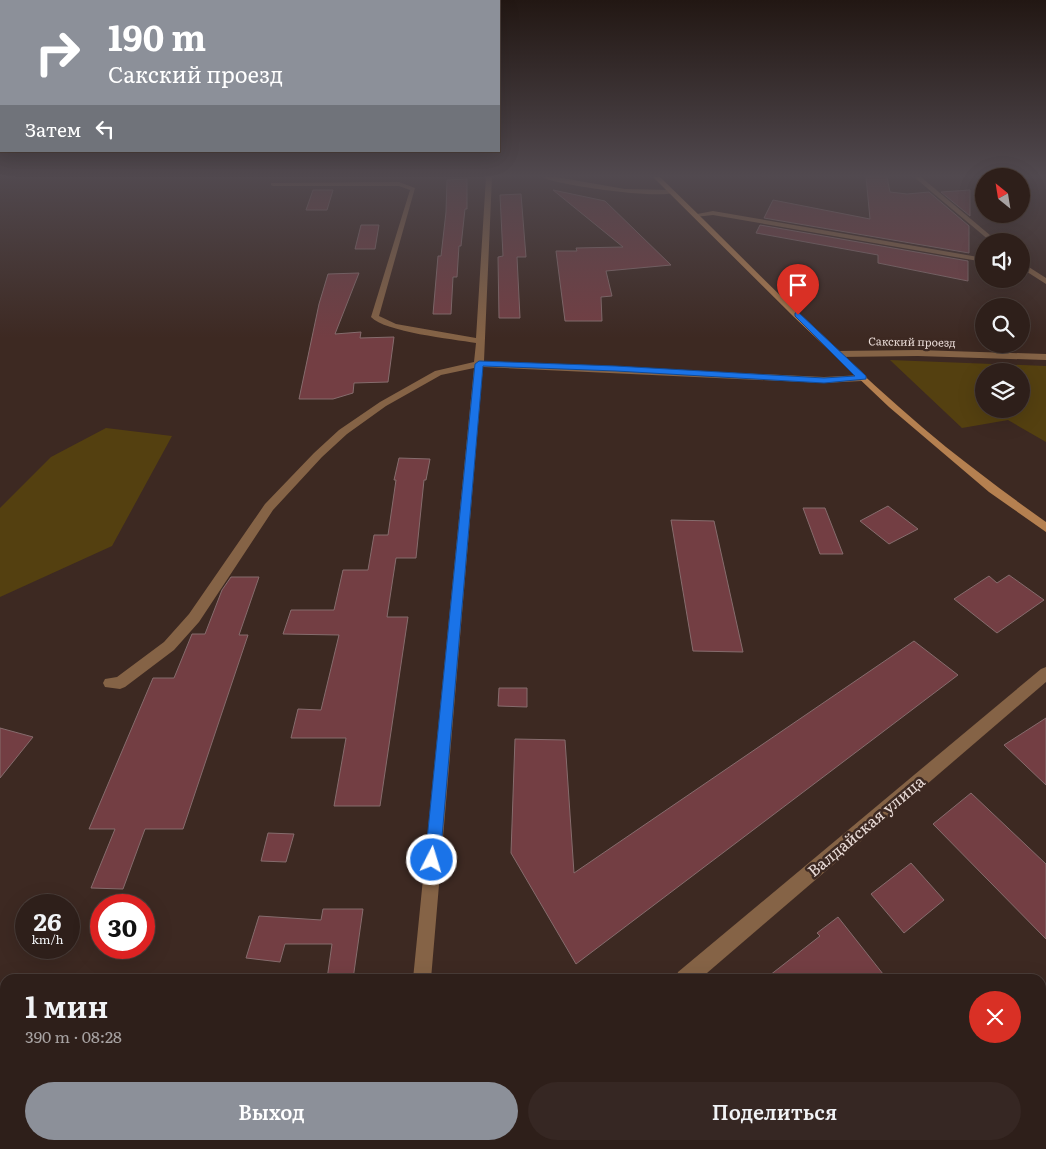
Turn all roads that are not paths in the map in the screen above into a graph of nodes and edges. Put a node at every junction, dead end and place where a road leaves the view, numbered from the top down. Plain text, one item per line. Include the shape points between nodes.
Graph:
1 (401, 231) edge
2 (486, 231) edge
3 (712, 231) edge
4 (814, 231) edge
5 (975, 258) edge
6 (1030, 271) edge
7 (1046, 282) edge
8 (479, 341) junction
9 (838, 354) junction
10 (1046, 357) edge
11 (479, 364) junction
12 (862, 378) junction
13 (1046, 528) edge
14 (1046, 673) edge
15 (110, 683) dead end
16 (422, 974) edge
17 (691, 974) edge

1 - 8 street via 375,317 395,326
2 - 8 street
3 - 9 main road
4 - 5 street
6 - 7 street
8 - 11 street
9 - 10 street, Сакский проезд
9 - 12 main road
11 - 12 street via 824,380
11 - 15 street via 438,373 343,432 269,507 194,618 169,646 120,683
11 - 16 street
12 - 13 main road via 922,433
14 - 17 street, Валдайская улица

